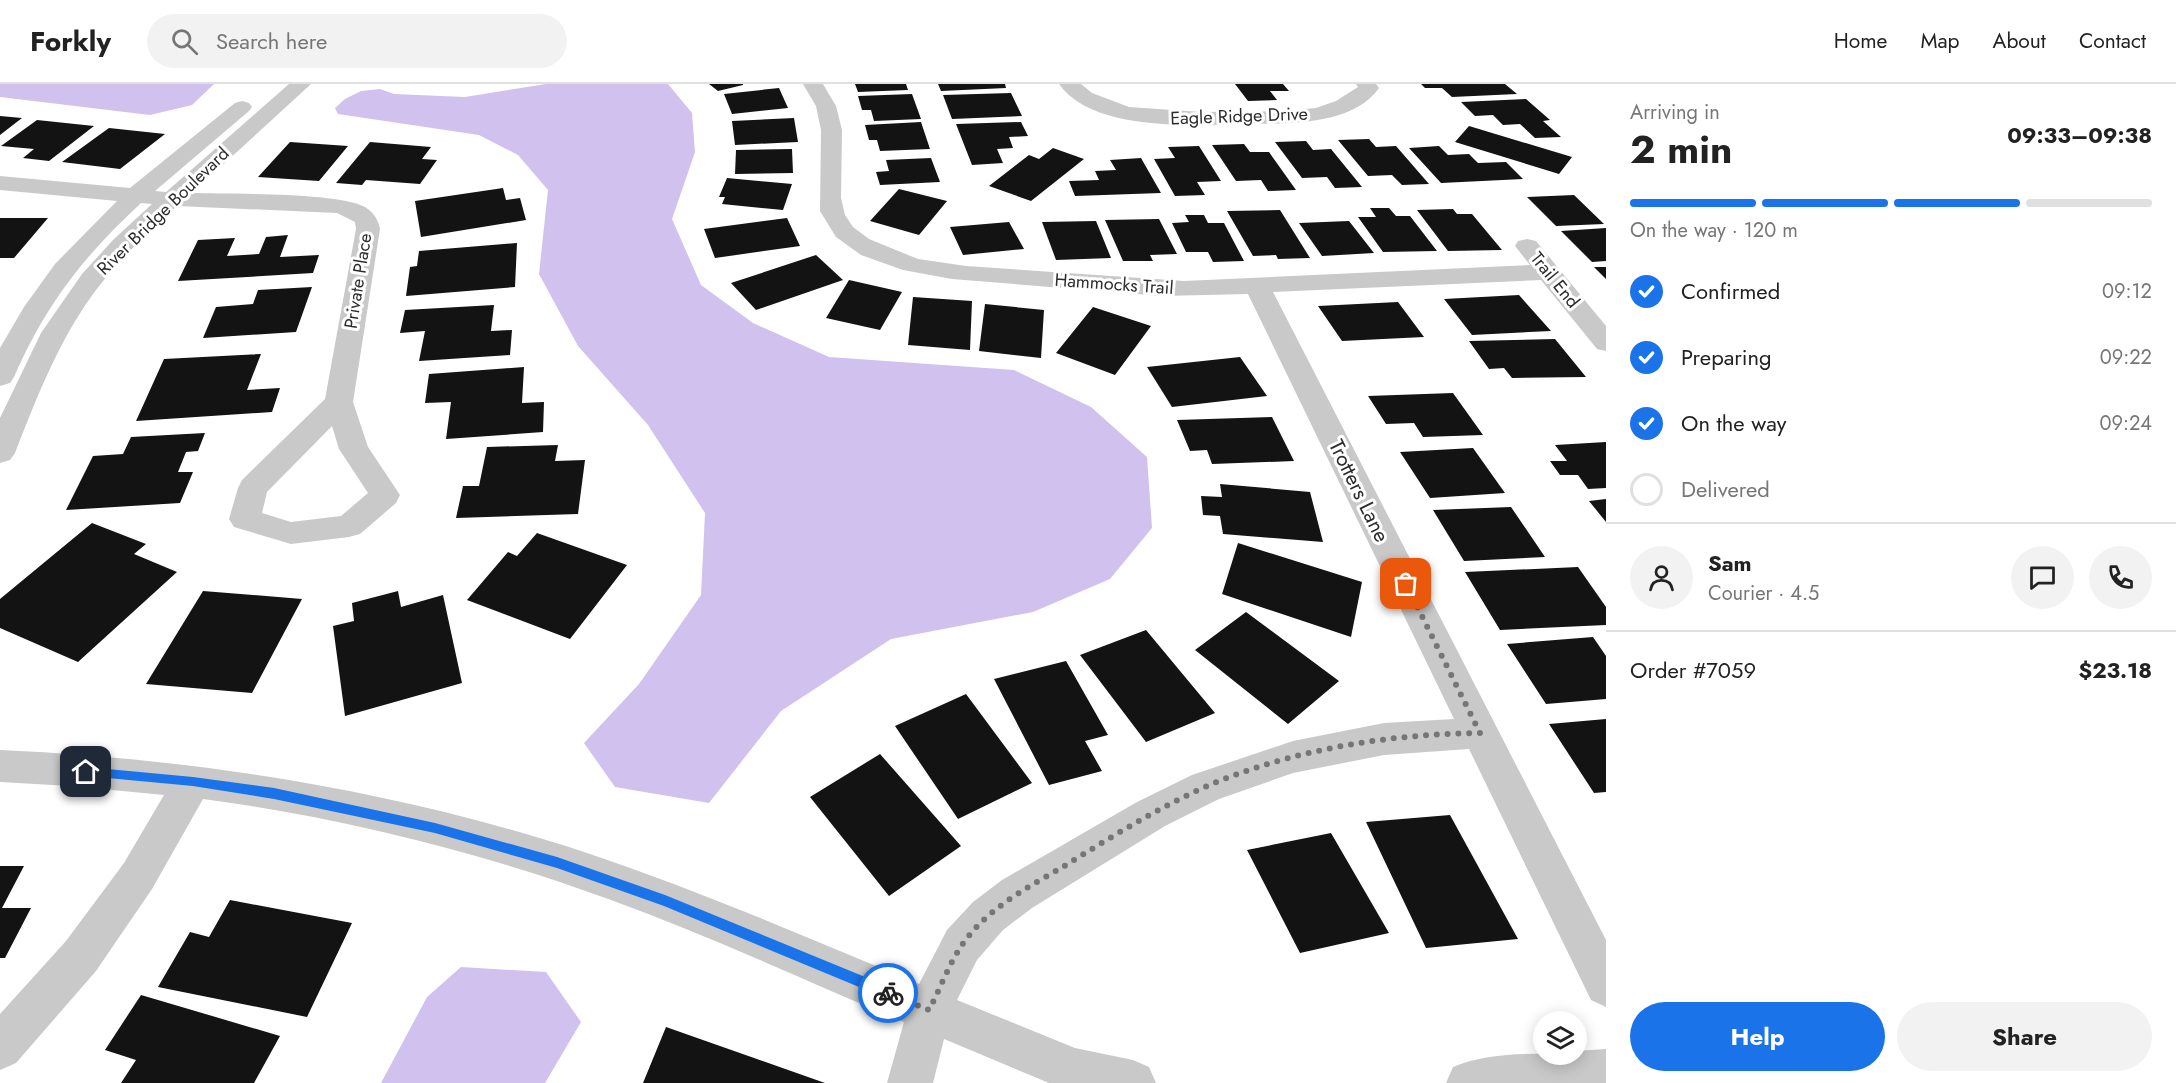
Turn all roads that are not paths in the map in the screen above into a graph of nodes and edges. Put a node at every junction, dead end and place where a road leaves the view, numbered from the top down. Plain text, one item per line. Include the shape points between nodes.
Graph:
1 (268, 84) edge
2 (302, 84) edge
3 (813, 84) edge
4 (1068, 84) edge
5 (1366, 84) edge
6 (0, 183) edge
7 (146, 205) junction
8 (1527, 246) dead end
9 (1548, 272) junction
10 (1257, 286) junction
11 (1606, 343) edge
12 (0, 377) edge
13 (339, 402) junction
14 (0, 453) edge
15 (1480, 733) junction
16 (0, 766) edge
17 (193, 782) junction
18 (1606, 985) edge
19 (929, 1010) junction
20 (0, 1047) edge
21 (1606, 1072) edge
22 (910, 1083) edge
23 (1133, 1083) edge
24 (1469, 1083) edge

1 - 7 street, River Bridge Boulevard
2 - 7 street, River Bridge Boulevard
3 - 10 street, Hammocks Trail via 833,127 829,204 833,215 850,236 880,255 944,270 1134,287
4 - 5 street, Eagle Ridge Drive via 1104,105 1167,120 1305,116 1356,100 1369,87
6 - 7 street, Private Place via 42,186 77,205
7 - 12 street, River Bridge Boulevard via 106,224 67,266 43,297
7 - 13 street, Private Place via 253,212 274,204 339,206 366,219 368,229
7 - 14 street, River Bridge Boulevard via 123,244 64,316 36,365
8 - 9 street, Trail End
9 - 10 street, Hammocks Trail
9 - 11 street, Trail End
10 - 15 street, Trotters Lane
13 - 13 street, Private Place via 354,449 385,495 350,526 291,533 244,519 253,488
15 - 18 street, Trotters Lane
15 - 19 street via 1384,739 1293,757 1206,787 1151,814 1017,894 988,916 962,945
16 - 17 street
17 - 19 street via 415,822 557,862 665,900
17 - 20 street via 138,876 81,956
19 - 22 street
19 - 23 street via 1075,1071
21 - 24 street

